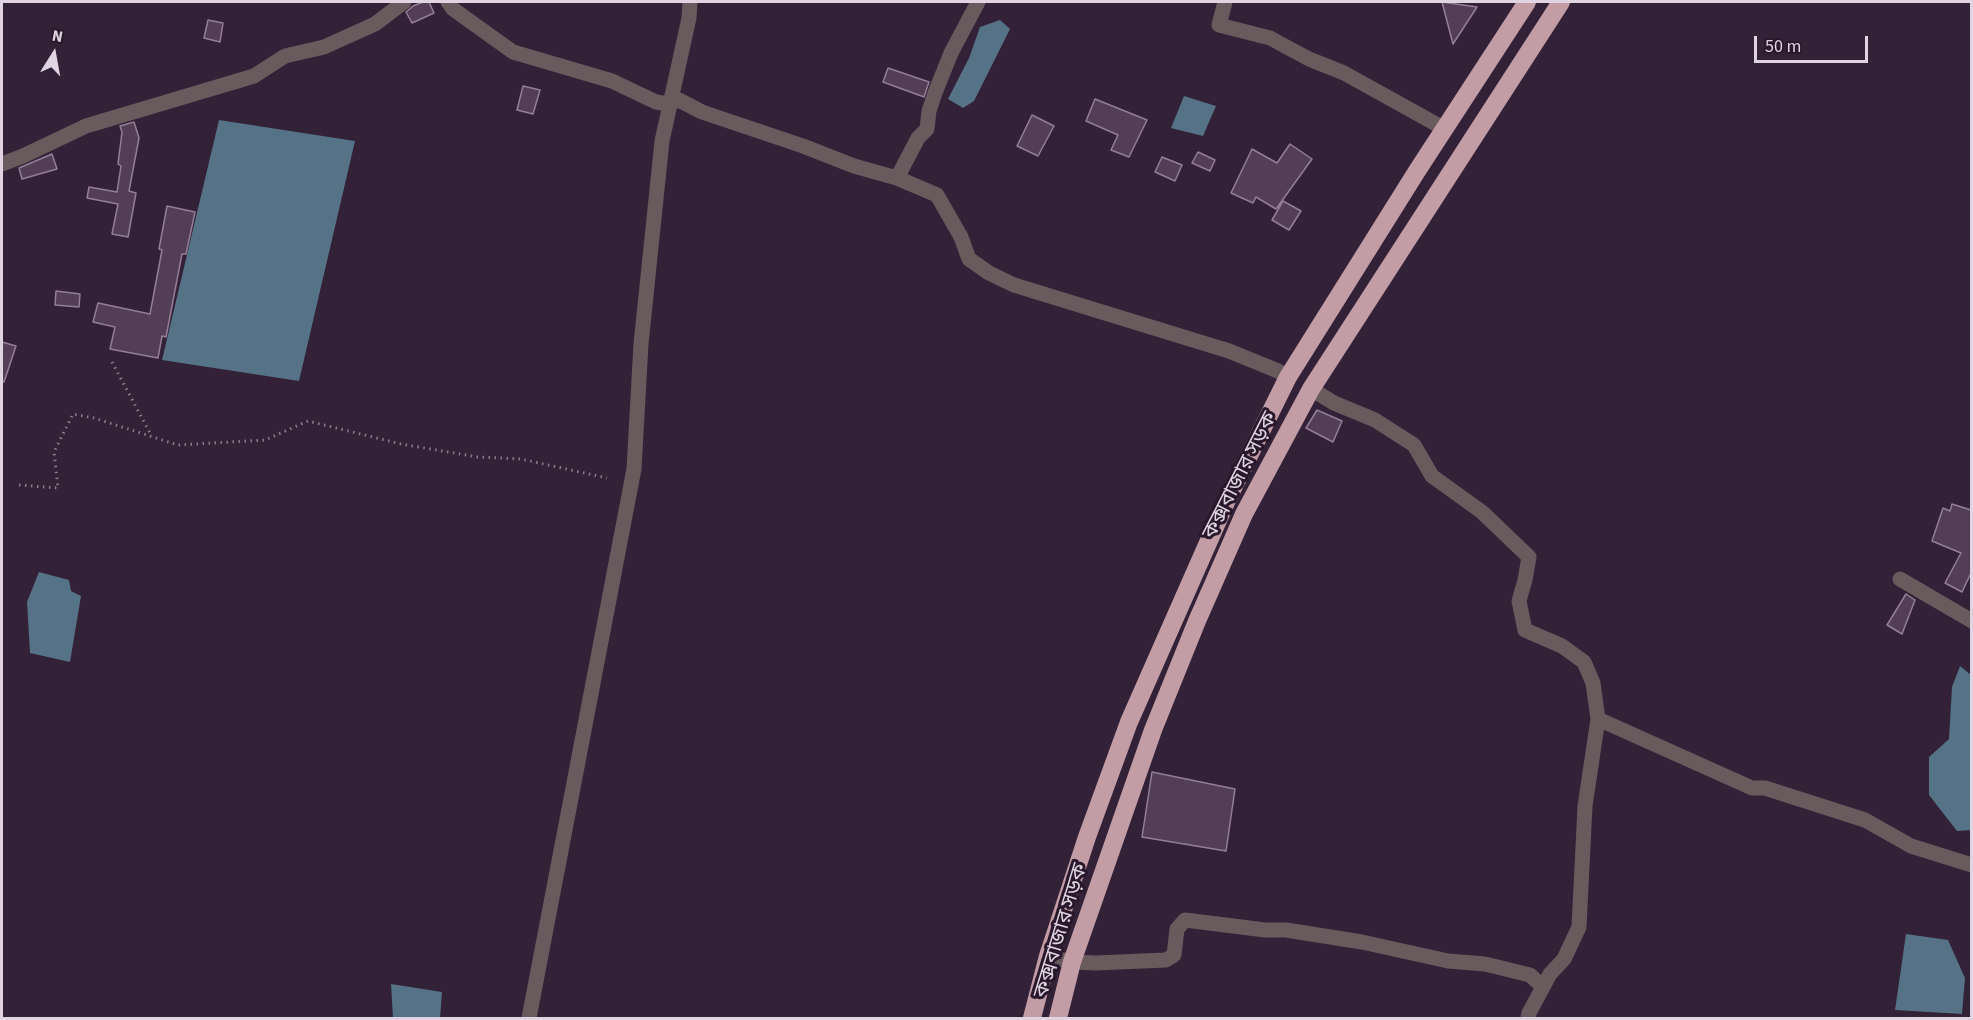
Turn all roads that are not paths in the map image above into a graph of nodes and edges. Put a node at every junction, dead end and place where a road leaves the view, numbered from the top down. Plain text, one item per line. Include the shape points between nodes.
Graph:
1 (404, 2) edge
2 (448, 2) edge
3 (690, 2) edge
4 (978, 2) edge
5 (1224, 2) edge
6 (1527, 2) edge
7 (1561, 2) edge
8 (669, 104) junction
9 (1446, 129) junction
10 (2, 164) edge
11 (897, 178) junction
12 (1288, 377) junction
13 (1311, 389) junction
14 (1900, 579) dead end
15 (1971, 621) edge
16 (1598, 719) junction
17 (1971, 865) edge
18 (1048, 956) junction
19 (1072, 962) junction
20 (1543, 987) junction
21 (529, 1018) edge
22 (1032, 1018) edge
23 (1059, 1018) edge
24 (1528, 1018) edge

1 - 10 street via 375,24 345,39 285,56 254,76 86,126
2 - 8 street via 513,52 612,81 656,102
3 - 8 street
4 - 11 street via 951,53 929,111 927,129
5 - 9 street via 1219,26 1270,38
6 - 9 highway, কক্সবাজার সড়ক
7 - 13 highway, কক্সবাজার সড়ক
8 - 11 street via 680,100 702,112
8 - 21 street via 641,344 634,469
9 - 12 highway, কক্সবাজার সড়ক
11 - 12 street via 937,195 969,259 989,273 1014,285 1229,351
12 - 18 highway, কক্সবাজার সড়ক via 1226,502 1130,722
13 - 16 street via 1375,420 1414,445 1432,476 1482,512 1529,557 1519,601 1525,630 1562,646 1584,662 1593,683
13 - 19 highway, কক্সবাজার সড়ক via 1244,514 1197,621 1153,730
14 - 15 street
16 - 17 street via 1752,788 1764,788 1865,820 1911,846
16 - 20 street via 1585,806 1579,927 1564,959
18 - 19 street
18 - 22 highway, কক্সবাজার সড়ক
19 - 20 street via 1166,960 1174,955 1177,929 1185,920 1286,930 1448,961 1485,964 1530,975
19 - 23 highway, কক্সবাজার সড়ক
20 - 24 street

